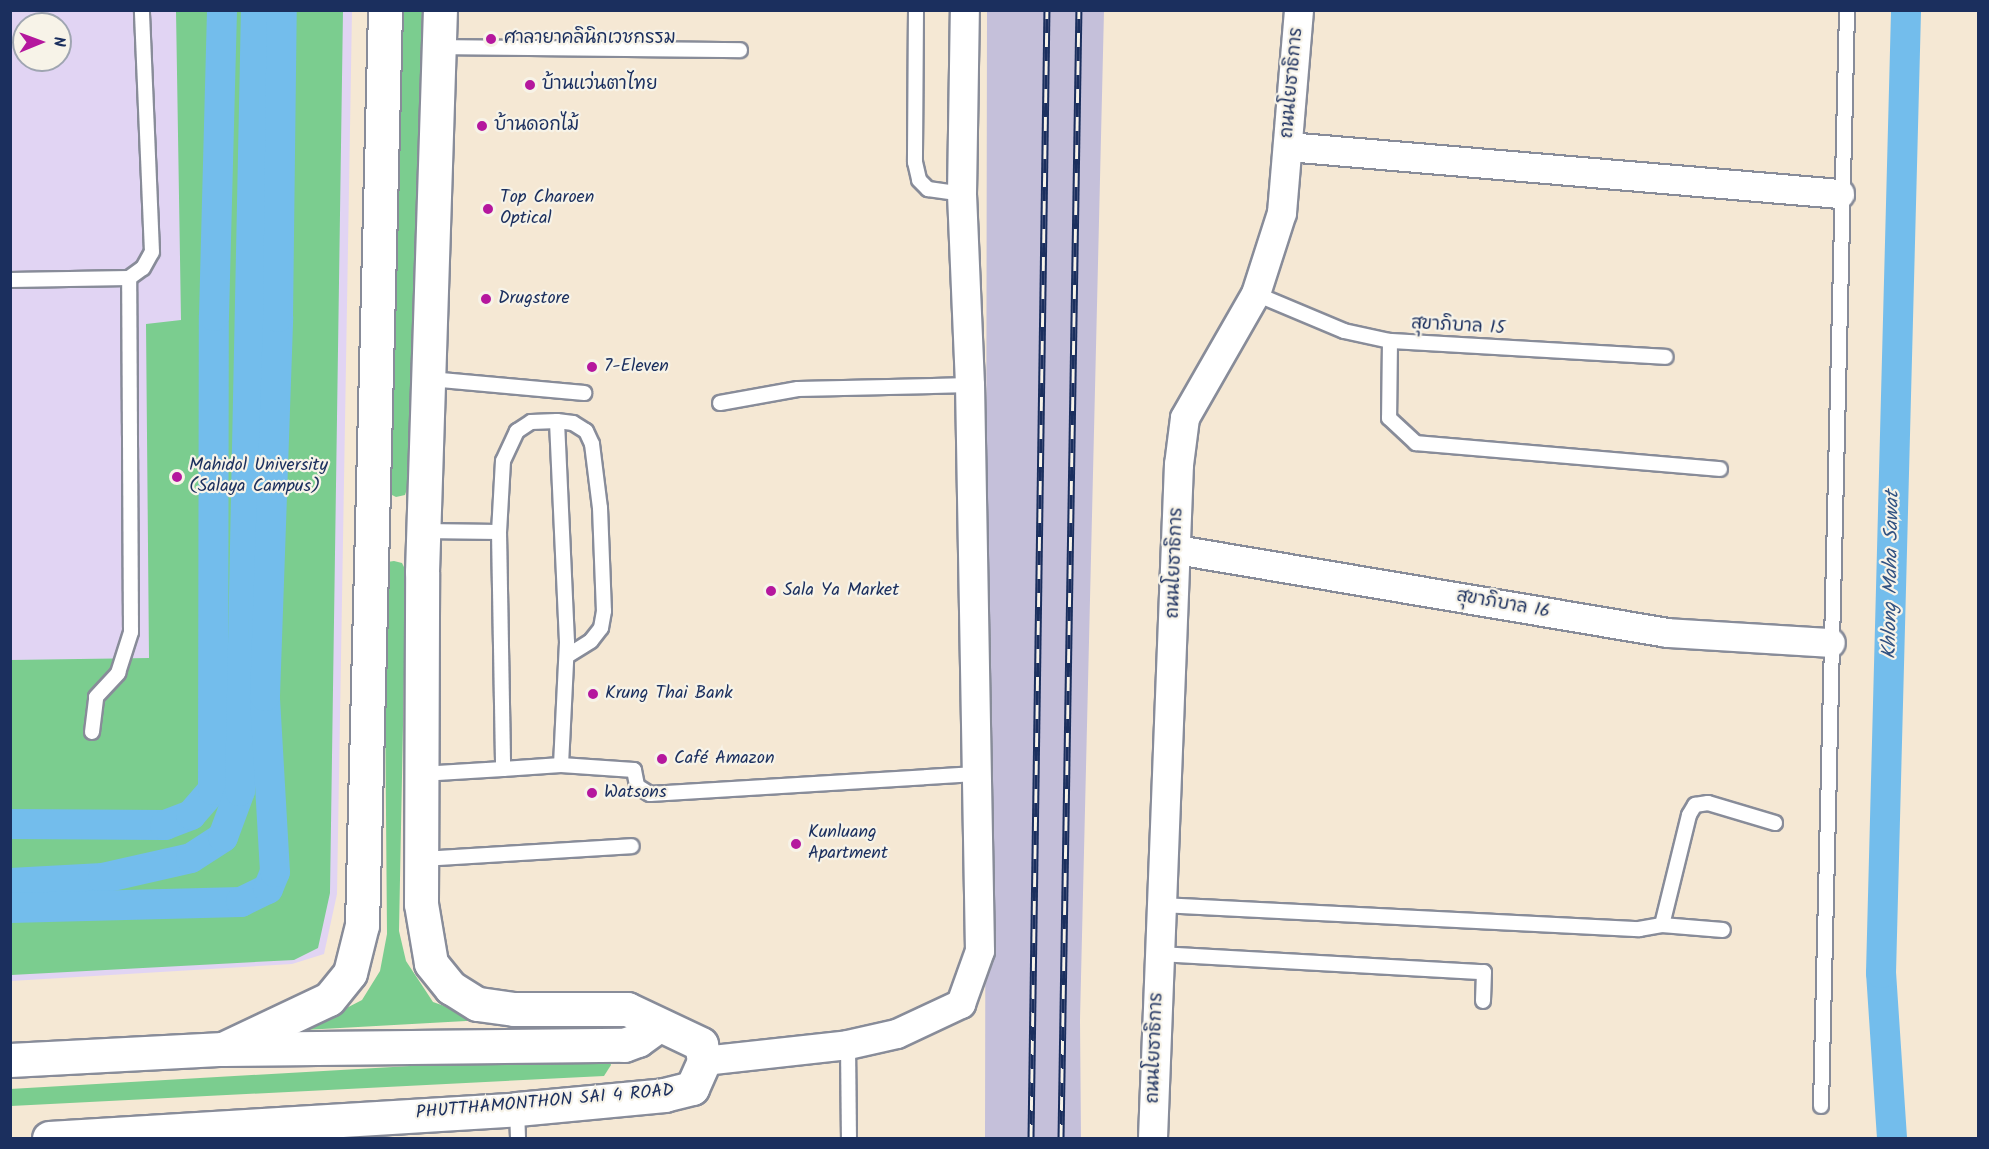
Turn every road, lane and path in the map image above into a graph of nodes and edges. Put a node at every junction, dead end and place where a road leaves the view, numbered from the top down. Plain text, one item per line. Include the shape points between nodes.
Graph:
1 (142, 10) edge
2 (385, 10) edge
3 (440, 10) edge
4 (916, 10) edge
5 (965, 10) edge
6 (1299, 10) edge
7 (1846, 10) edge
8 (438, 47) junction
9 (740, 50) dead end
10 (1288, 147) junction
11 (962, 194) junction
12 (1840, 194) junction
13 (129, 278) junction
14 (10, 280) edge
15 (1256, 294) junction
16 (1390, 341) junction
17 (1666, 357) dead end
18 (430, 379) junction
19 (970, 385) junction
20 (584, 393) dead end
21 (720, 403) dead end
22 (557, 421) junction
23 (1720, 469) dead end
24 (370, 531) junction
25 (423, 531) junction
26 (499, 532) junction
27 (1177, 550) junction
28 (1832, 643) junction
29 (567, 656) junction
30 (92, 732) dead end
31 (561, 765) junction
32 (502, 769) junction
33 (422, 774) junction
34 (979, 774) junction
35 (1775, 824) dead end
36 (632, 846) dead end
37 (421, 859) junction
38 (1161, 905) junction
39 (1662, 925) junction
40 (1723, 930) dead end
41 (1159, 954) junction
42 (1483, 1001) dead end
43 (657, 1026) junction
44 (848, 1045) junction
45 (223, 1049) junction
46 (10, 1060) edge
47 (704, 1061) junction
48 (1821, 1106) dead end
49 (517, 1124) edge
50 (263, 1131) edge
51 (49, 1138) edge
52 (849, 1138) edge
53 (1153, 1138) edge

1 - 13 lane via 152,252 143,268
2 - 24 main road
3 - 8 main road
4 - 11 lane via 915,162 919,180 928,189
5 - 11 street
6 - 10 street, ถนนโยธาธิการ
7 - 12 lane
8 - 9 lane
8 - 18 main road
10 - 12 street
10 - 15 street, ถนนโยธาธิการ via 1282,213
11 - 19 street
12 - 28 lane
13 - 14 lane
13 - 30 lane via 130,632 118,674 96,697
15 - 16 lane, สุขาภิบาล 15 via 1344,331
15 - 27 street, ถนนโยธาธิการ via 1185,418 1179,465
16 - 17 lane, สุขาภิบาล 15
16 - 23 lane via 1389,418 1416,443
18 - 20 lane
18 - 25 main road
19 - 21 lane via 798,389
19 - 34 street
22 - 26 lane via 531,422 517,431 510,444 503,461
22 - 29 lane
22 - 29 lane via 586,431 592,444 600,508 604,611 601,628 591,641
24 - 25 main road
24 - 45 main road via 362,925 350,973 329,999
25 - 26 lane
25 - 33 main road
26 - 32 lane
27 - 28 street, สุขาภิบาล 16 via 1667,633
27 - 38 street, ถนนโยธาธิการ
28 - 48 lane
29 - 31 lane
31 - 32 lane
31 - 34 lane via 634,770 637,786 650,794
32 - 33 lane
33 - 37 main road
34 - 44 street via 980,951 961,1004 897,1034
35 - 39 lane via 1708,803 1695,805 1689,815
36 - 37 lane
37 - 43 main road via 421,904 431,963 451,988 477,1004 514,1009 627,1009
38 - 39 lane via 1639,929
38 - 41 street, ถนนโยธาธิการ
39 - 40 lane
41 - 42 lane via 1484,972
41 - 53 street, ถนนโยธาธิการ
43 - 45 main road via 624,1045
43 - 47 main road via 684,1033 701,1044
44 - 47 street
44 - 52 lane
45 - 46 main road
47 - 49 main road, PHUTTHAMONTHON SAI 4 ROAD via 692,1088
49 - 50 main road, PHUTTHAMONTHON SAI 4 ROAD
50 - 51 main road, PHUTTHAMONTHON SAI 4 ROAD

